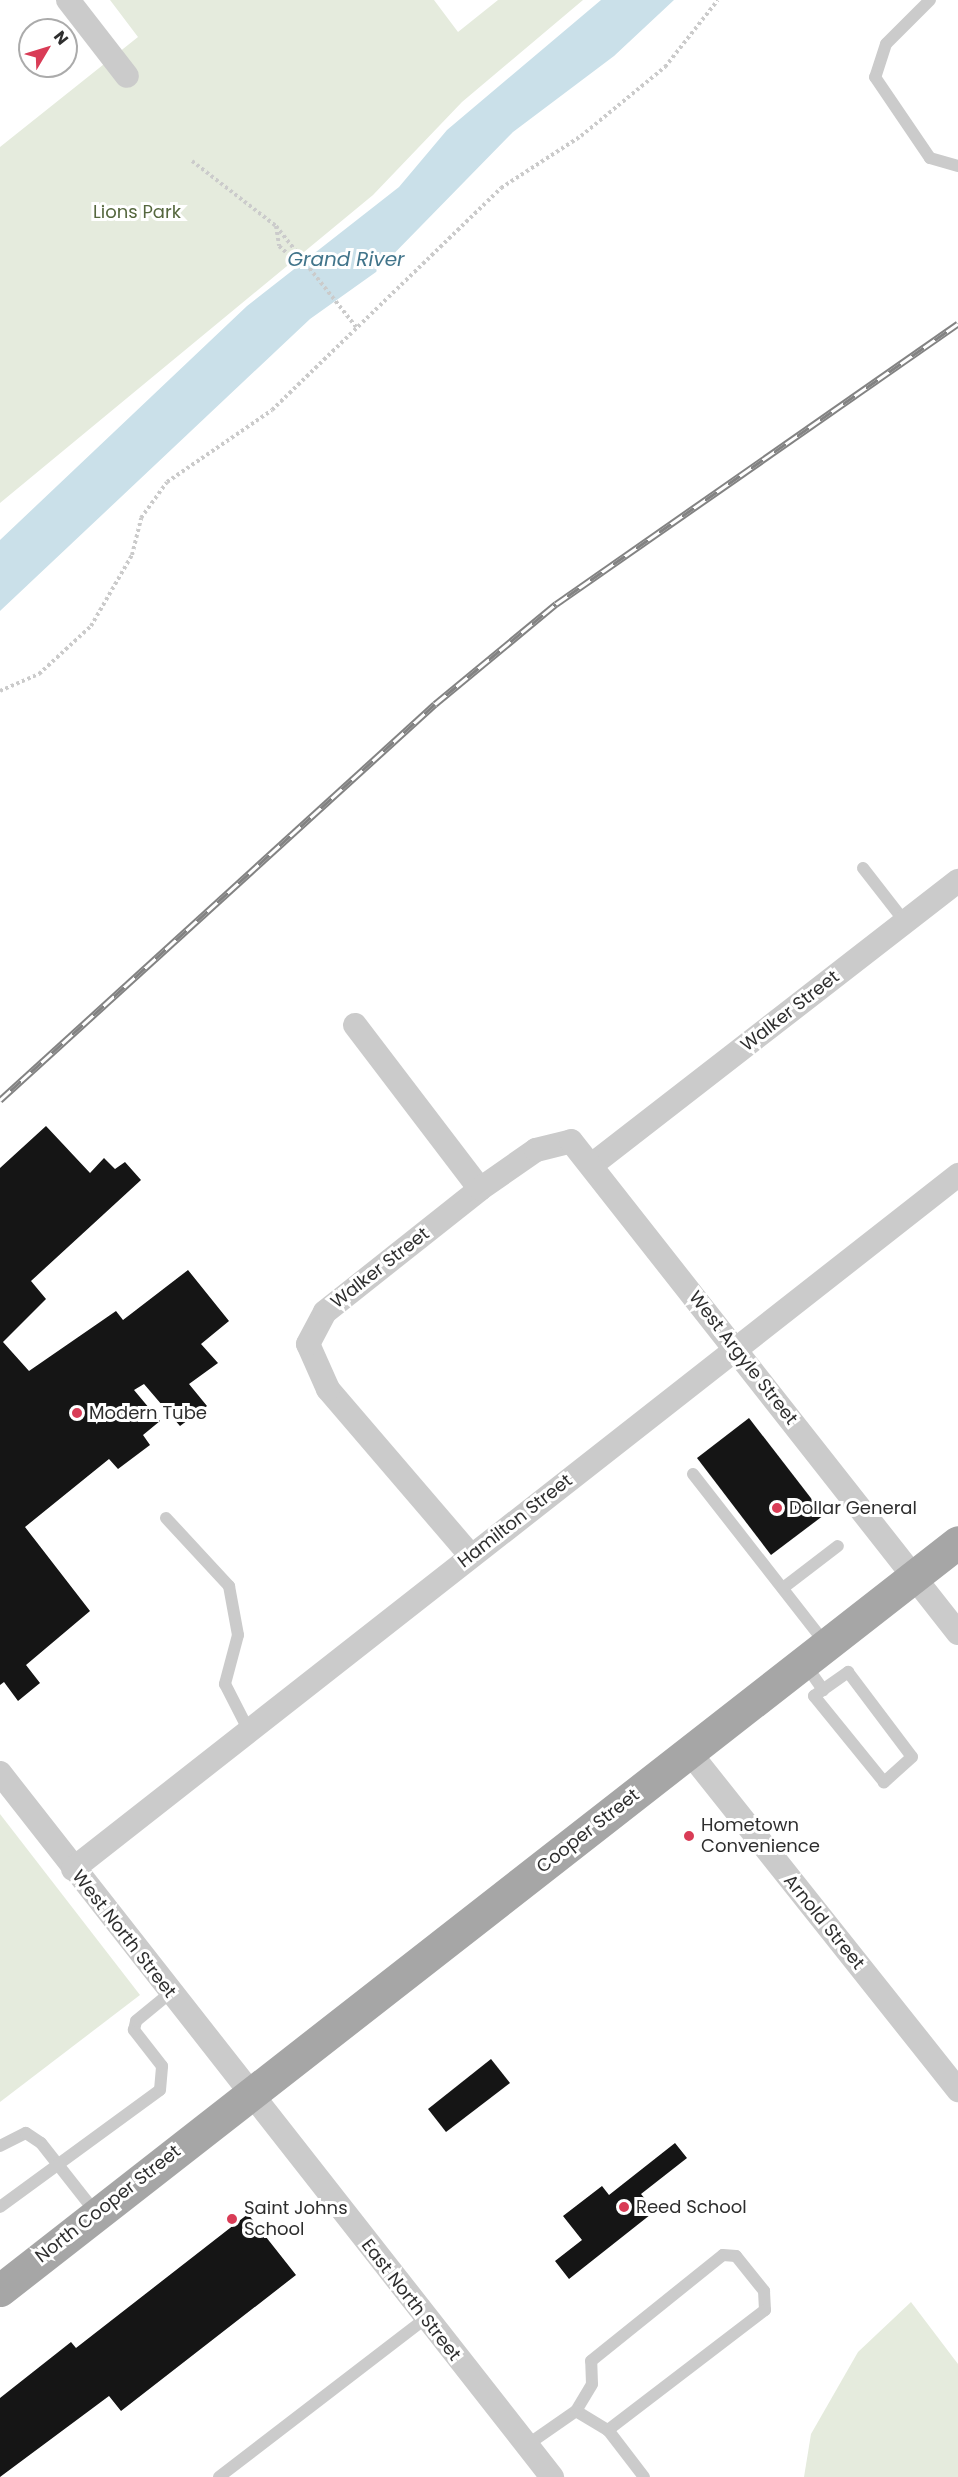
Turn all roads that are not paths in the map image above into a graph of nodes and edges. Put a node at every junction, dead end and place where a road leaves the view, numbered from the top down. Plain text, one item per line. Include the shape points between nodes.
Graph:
1 (68, 0) edge
2 (930, 0) edge
3 (127, 76) dead end
4 (958, 166) edge
5 (863, 868) dead end
6 (958, 881) edge
7 (905, 921) junction
8 (355, 1025) dead end
9 (571, 1141) joint
10 (593, 1164) junction
11 (958, 1175) edge
12 (480, 1189) junction
13 (736, 1349) junction
14 (693, 1474) dead end
15 (166, 1518) dead end
16 (958, 1542) edge
17 (838, 1546) dead end
18 (471, 1556) junction
19 (914, 1576) junction
20 (783, 1588) junction
21 (958, 1633) edge
22 (815, 1654) junction
23 (823, 1690) junction
24 (249, 1731) junction
25 (690, 1753) junction
26 (0, 1773) edge
27 (74, 1869) junction
28 (170, 1993) junction
29 (958, 2090) edge
30 (248, 2094) junction
31 (216, 2118) joint
32 (0, 2146) edge
33 (58, 2164) junction
34 (0, 2207) edge
35 (96, 2214) junction
36 (0, 2290) edge
37 (426, 2318) junction
38 (576, 2411) junction
39 (608, 2430) junction
40 (527, 2445) junction
41 (219, 2477) edge
42 (552, 2477) edge
43 (644, 2477) edge

1 - 3 street
2 - 4 lane via 886,44 875,76 930,158
5 - 7 lane
6 - 7 street, Walker Street
7 - 10 street, Walker Street
8 - 12 street
9 - 10 street, West Argyle Street
9 - 12 street, Walker Street via 536,1150
10 - 13 street, West Argyle Street
11 - 13 street, Hamilton Street
12 - 18 street, Walker Street via 326,1312 308,1344 327,1389
13 - 18 street, Hamilton Street
13 - 19 street, West Argyle Street
14 - 20 lane
15 - 24 lane via 229,1586 238,1635 225,1684
16 - 19 main road, Cooper Street
17 - 20 lane
18 - 24 street, Hamilton Street
19 - 21 street, West Argyle Street
19 - 22 main road, Cooper Street
20 - 22 lane
22 - 23 lane
22 - 25 main road, Cooper Street
23 - 23 lane via 848,1672 912,1757 884,1782 814,1695
24 - 27 street, Hamilton Street
25 - 29 street, Arnold Street
25 - 30 main road, Cooper Street
26 - 27 street, West North Street
27 - 28 street, West North Street
28 - 30 street, West North Street
28 - 33 lane via 136,2021 134,2030 162,2066 160,2090
30 - 31 main road, Cooper Street
30 - 37 street, East North Street
31 - 35 main road, North Cooper Street
32 - 33 lane via 26,2133
33 - 34 lane
33 - 35 lane
35 - 36 main road, North Cooper Street
37 - 40 street, East North Street
37 - 41 lane
38 - 39 lane
38 - 39 lane via 592,2384 591,2361 723,2255 736,2256 764,2291 765,2310
38 - 40 lane
39 - 43 lane
40 - 42 street, East North Street

